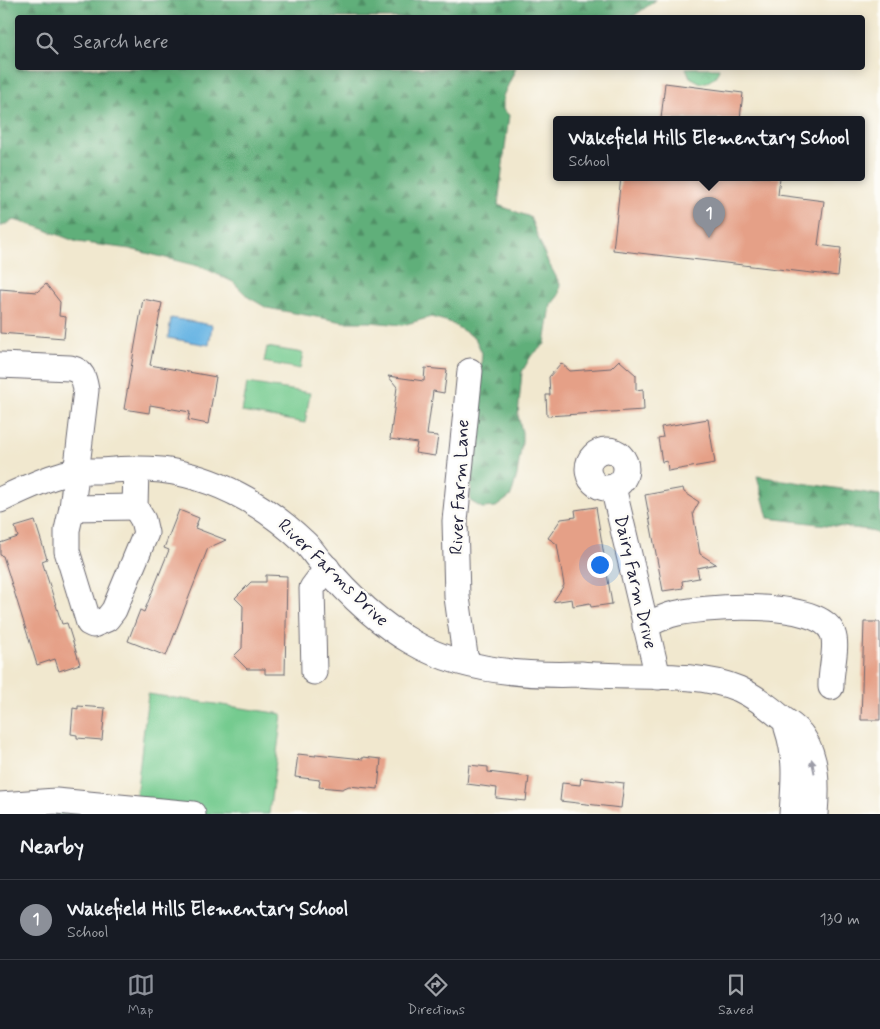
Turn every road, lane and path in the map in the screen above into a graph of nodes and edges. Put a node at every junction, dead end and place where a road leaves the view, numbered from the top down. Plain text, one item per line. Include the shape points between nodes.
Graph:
1 (0, 364) edge
2 (470, 371) dead end
3 (136, 469) junction
4 (77, 471) junction
5 (613, 487) dead end
6 (0, 500) edge
7 (135, 507) junction
8 (72, 508) junction
9 (327, 568) junction
10 (645, 626) junction
11 (466, 663) junction
12 (314, 672) dead end
13 (658, 678) junction
14 (831, 687) dead end
15 (783, 719) junction
16 (0, 805) edge
17 (193, 814) edge
18 (792, 814) edge
19 (815, 814) edge

1 - 4 street via 70,368 78,370 84,378 86,390
2 - 11 street, River Farm Lane via 455,521 457,597
3 - 4 street, River Farms Drive
3 - 7 street
3 - 9 street, River Farms Drive via 188,476 244,496 292,531
4 - 6 street, River Farms Drive via 35,483
4 - 8 street
5 - 10 street, Dairy Farm Drive
7 - 8 street
7 - 8 street via 146,533 114,610 107,619 93,625 89,623 67,551
9 - 11 street, River Farms Drive via 356,601 391,629 425,650
9 - 12 street via 312,588
10 - 13 street, Dairy Farm Drive
10 - 14 street via 670,615 714,608 773,608 809,615 823,621 833,633
11 - 13 street, River Farms Drive via 519,672
13 - 15 street, River Farms Drive via 705,680 737,688 759,699
15 - 18 street, River Farms Drive via 794,753
19 -> 15 street, River Farms Drive via 816,784 809,748 802,736
16 - 17 street via 56,801

